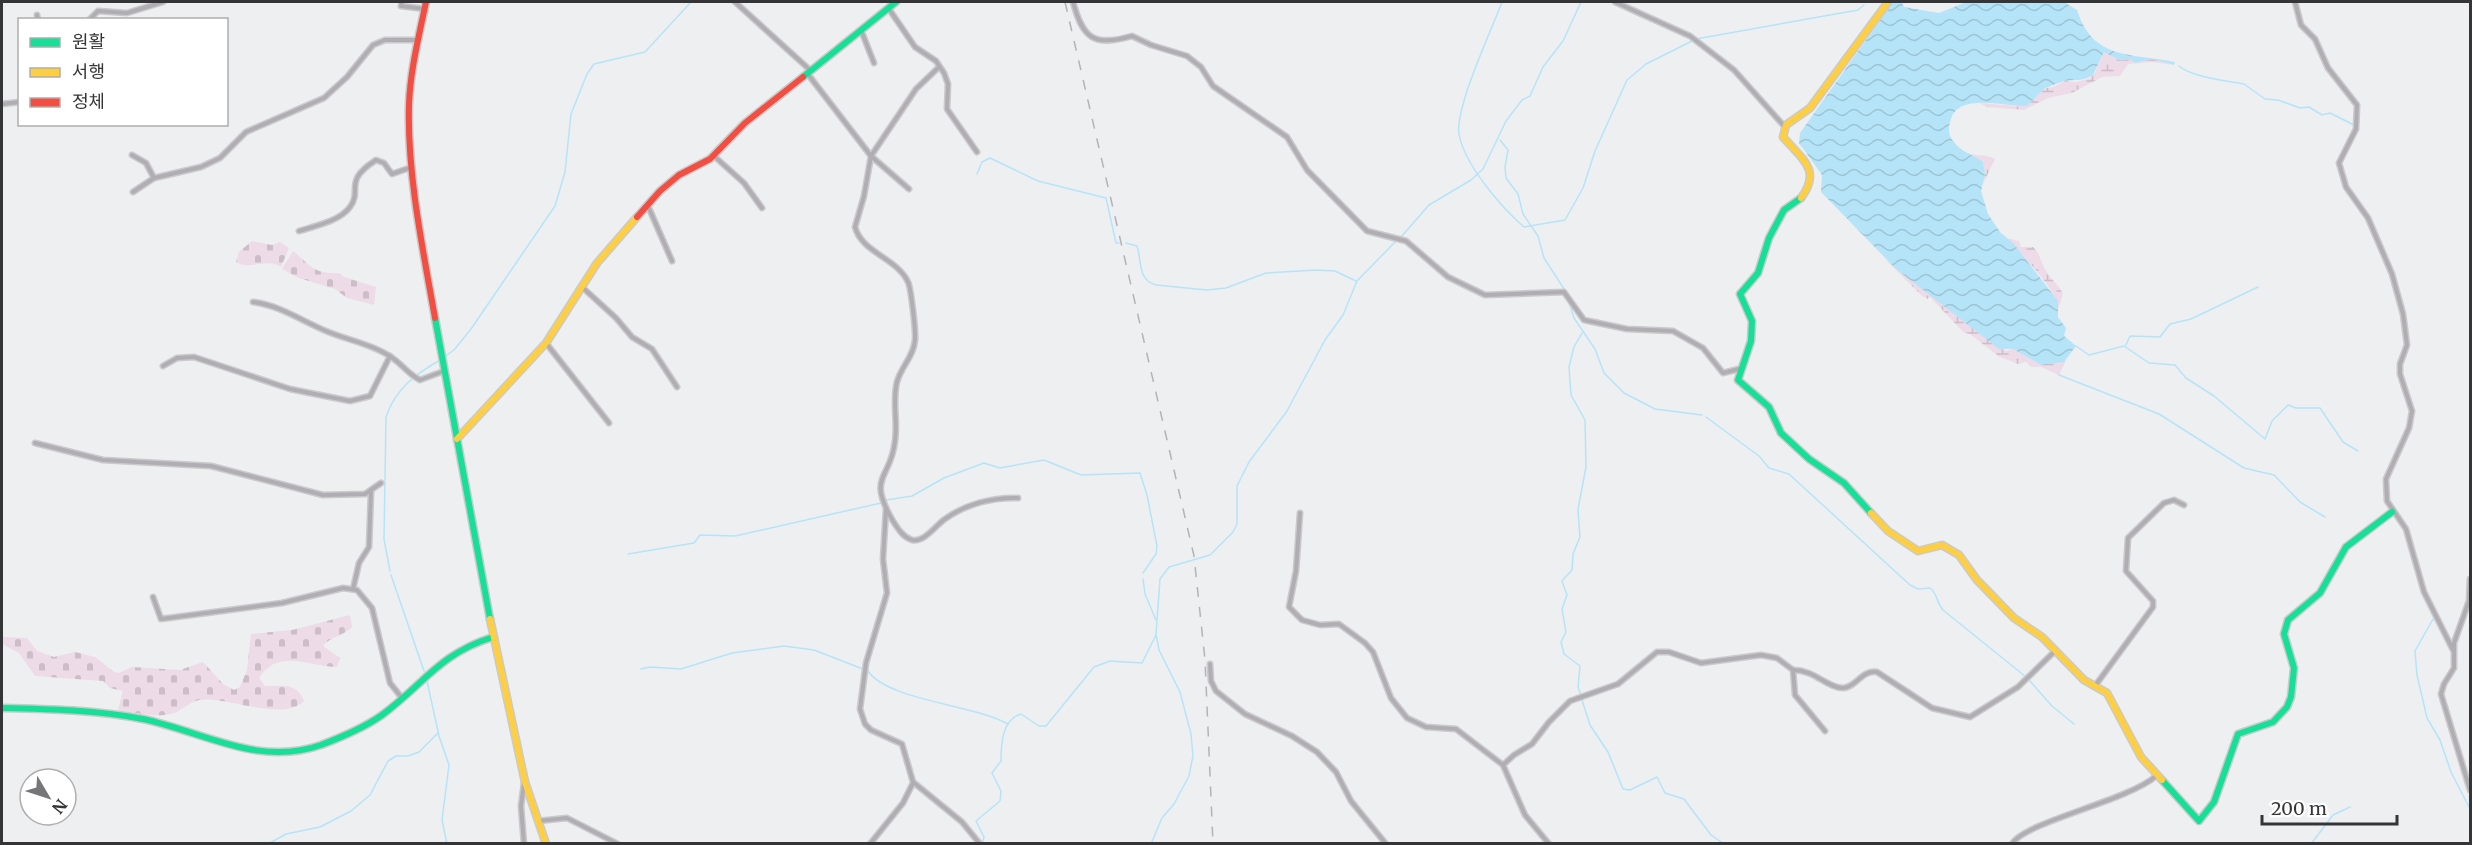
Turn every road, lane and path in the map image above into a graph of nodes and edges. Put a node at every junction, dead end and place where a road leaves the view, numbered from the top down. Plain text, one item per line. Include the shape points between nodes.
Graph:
1 (163, 2) edge
2 (402, 2) edge
3 (735, 2) edge
4 (896, 2) edge
5 (1073, 2) edge
6 (1615, 2) edge
7 (1888, 2) edge
8 (2295, 2) edge
9 (425, 5) edge
10 (889, 9) junction
11 (91, 18) edge
12 (861, 30) junction
13 (419, 40) junction
14 (874, 63) dead end
15 (939, 67) junction
16 (808, 71) junction
17 (18, 102) edge
18 (2, 104) edge
19 (1785, 127) junction
20 (977, 152) dead end
21 (132, 155) dead end
22 (714, 156) junction
23 (871, 156) junction
24 (412, 167) junction
25 (153, 178) junction
26 (909, 189) dead end
27 (133, 192) dead end
28 (648, 206) junction
29 (762, 208) dead end
30 (299, 231) dead end
31 (672, 261) dead end
32 (582, 287) junction
33 (253, 302) dead end
34 (546, 343) junction
35 (390, 356) junction
36 (163, 366) dead end
37 (444, 368) junction
38 (1739, 369) junction
39 (677, 387) dead end
40 (609, 423) dead end
41 (457, 439) junction
42 (35, 443) dead end
43 (381, 483) dead end
44 (371, 492) junction
45 (1018, 498) dead end
46 (2184, 505) dead end
47 (886, 509) junction
48 (2392, 512) junction
49 (1300, 513) dead end
50 (2470, 579) edge
51 (352, 589) junction
52 (153, 597) dead end
53 (493, 637) junction
54 (2056, 650) junction
55 (2453, 650) junction
56 (1210, 664) dead end
57 (1793, 670) junction
58 (2095, 686) junction
59 (402, 698) junction
60 (2, 708) edge
61 (1825, 731) dead end
62 (1503, 765) junction
63 (2156, 776) junction
64 (525, 782) junction
65 (913, 782) junction
66 (2470, 790) edge
67 (536, 822) junction
68 (524, 843) edge
69 (546, 843) edge
70 (618, 843) edge
71 (870, 843) edge
72 (980, 843) edge
73 (1386, 843) edge
74 (1549, 843) edge
75 (2012, 843) edge

1 - 11 street via 127,13 98,11
2 - 9 street via 401,6
3 - 16 street
4 - 10 street
5 - 38 street via 1080,25 1096,38 1109,43 1132,36 1180,52 1194,61 1213,86 1292,141 1307,170 1364,229 1406,242 1448,277 1485,296 1564,292 1584,320 1627,329 1673,331 1703,348 1723,373
6 - 19 street via 1690,36 1734,70
7 - 19 street via 1810,108
8 - 48 street via 2301,25 2315,39 2328,68 2358,105 2357,125 2339,163 2346,187 2368,218 2392,274 2403,314 2407,345 2400,375 2412,411 2409,428 2386,479
9 - 13 street
10 - 12 street
10 - 15 street via 915,47
12 - 14 street
12 - 16 street
13 - 24 street via 410,90
13 - 25 street via 385,40 373,45 324,98 246,132 225,155 201,167
15 - 20 street via 948,84 947,110
15 - 23 street via 916,89
16 - 22 street via 745,123
16 - 23 street
17 - 18 street
19 - 38 street via 1783,137 1806,163 1812,181 1800,200 1784,210 1769,238 1758,273 1742,288 1740,298 1752,321 1750,341
21 - 25 street via 146,163
22 - 28 street via 672,180
22 - 29 street via 744,183
23 - 26 street
23 - 47 street via 855,230 866,245 908,282 915,336 914,348 897,384 895,443 880,479
24 - 30 street via 392,174 384,163 376,160 355,180 353,203 346,212
24 - 37 street via 417,220
25 - 27 street
28 - 31 street
28 - 32 street via 600,259
32 - 34 street
32 - 39 street via 632,337 649,347
33 - 35 street via 268,303
34 - 40 street
34 - 41 street
35 - 36 street via 370,396 350,401 276,386 194,357 177,358
35 - 37 street via 409,375 423,381
37 - 41 street
38 - 54 street via 1740,384 1769,407 1781,433 1844,483 1888,531 1914,550 1942,545 1955,552 2006,610
41 - 53 street
42 - 44 street via 104,460 211,466 313,494
43 - 44 street
44 - 51 street via 369,547 359,563
45 - 47 street via 991,499 956,513 918,540 901,532
46 - 58 street via 2174,500 2164,502 2128,538 2126,571 2153,601 2153,607
47 - 65 street via 883,559 888,593 866,663 860,709 871,730 902,744
48 - 55 street via 2406,529 2424,592
48 - 63 street via 2346,547 2320,593 2288,620 2284,634 2294,668 2290,702 2273,722 2238,734 2218,794 2204,816 2199,821
49 - 62 street via 1289,607 1293,612 1314,625 1339,624 1365,643 1373,652 1391,698 1407,718 1426,727 1456,729
50 - 55 street via 2469,601
51 - 52 street via 161,619
51 - 59 street via 363,595 372,608 390,683
53 - 59 street via 447,657
53 - 64 street
54 - 57 street via 2018,687 1970,717 1932,708 1877,672 1843,688 1833,687 1810,672
54 - 58 street via 2084,680
55 - 66 street via 2454,668 2441,694
56 - 73 street via 1216,691 1245,714 1317,752 1336,772 1351,801
57 - 61 street via 1795,695
57 - 62 street via 1777,658 1761,655 1701,663 1658,652 1618,684 1570,701 1532,744
58 - 63 street via 2110,697 2141,757
59 - 60 street via 380,716 347,734 286,754 224,747 164,724 104,712
62 - 74 street via 1525,815
63 - 75 street via 2108,802 2020,836
64 - 67 street
64 - 68 street via 521,806
65 - 71 street via 903,803
65 - 72 street via 962,822
67 - 69 street
67 - 70 street via 567,818

